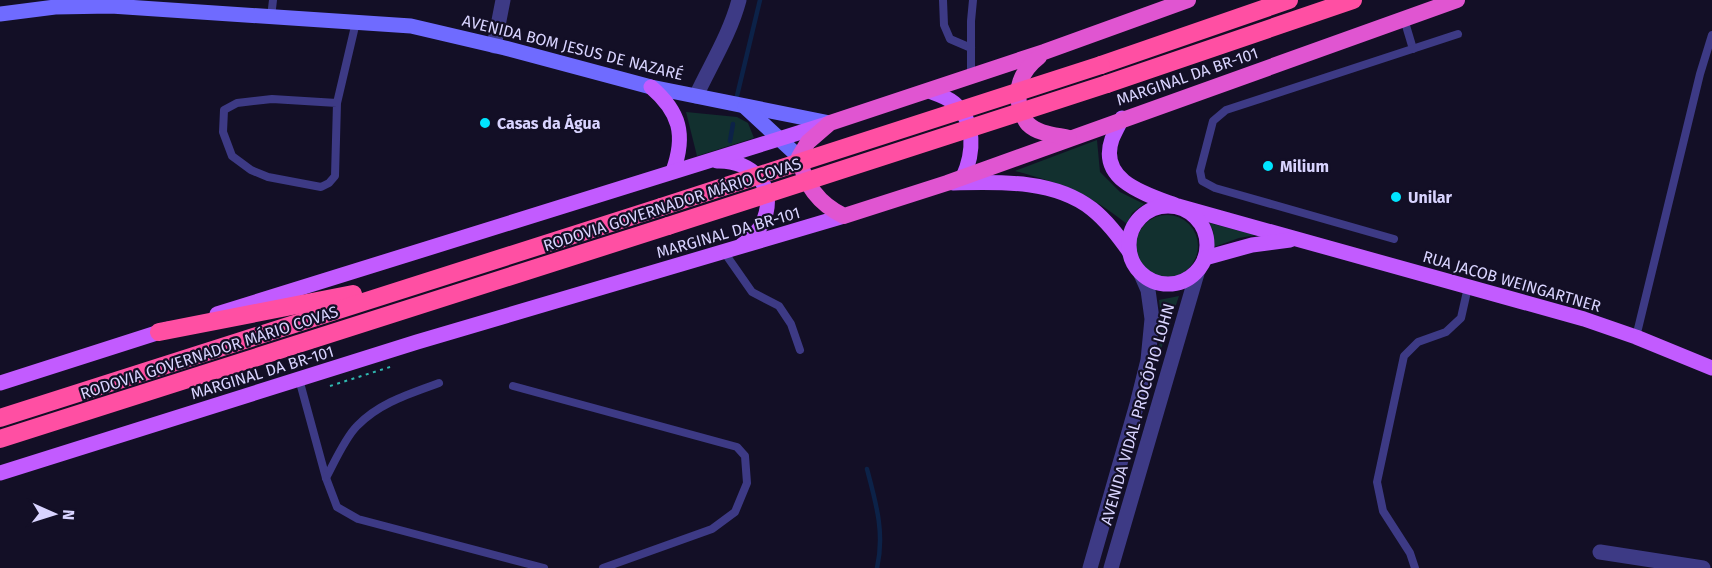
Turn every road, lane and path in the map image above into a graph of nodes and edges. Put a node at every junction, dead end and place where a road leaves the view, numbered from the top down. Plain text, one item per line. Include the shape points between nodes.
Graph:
1 (273, 0) edge
2 (503, 0) edge
3 (739, 0) edge
4 (943, 0) edge
5 (973, 0) edge
6 (1188, 0) edge
7 (1289, 0) edge
8 (1353, 0) edge
9 (1457, 0) edge
10 (55, 3) edge
11 (1161, 5) edge
12 (0, 14) edge
13 (271, 17) junction
14 (1404, 19) junction
15 (356, 22) junction
16 (1458, 34) dead end
17 (1712, 35) edge
18 (494, 45) junction
19 (971, 48) junction
20 (1413, 49) junction
21 (1044, 52) junction
22 (1709, 56) edge
23 (971, 76) junction
24 (651, 87) junction
25 (929, 91) junction
26 (696, 96) junction
27 (337, 103) junction
28 (742, 105) junction
29 (1122, 118) junction
30 (830, 123) junction
31 (1069, 138) junction
32 (778, 139) junction
33 (799, 156) junction
34 (705, 162) junction
35 (673, 171) junction
36 (963, 177) junction
37 (946, 183) junction
38 (1178, 206) junction
39 (844, 216) junction
40 (1298, 239) junction
41 (1394, 239) dead end
42 (740, 247) junction
43 (1129, 251) junction
44 (724, 252) junction
45 (1202, 264) junction
46 (1141, 274) junction
47 (437, 278) junction
48 (1468, 287) junction
49 (159, 332) junction
50 (1636, 337) junction
51 (800, 350) dead end
52 (1712, 368) edge
53 (299, 379) junction
54 (0, 383) edge
55 (439, 383) dead end
56 (513, 386) dead end
57 (0, 418) edge
58 (0, 439) edge
59 (0, 473) edge
60 (326, 478) junction
61 (1600, 552) dead end
62 (1651, 564) edge
63 (544, 568) edge
64 (603, 568) edge
65 (1090, 568) edge
66 (1111, 568) edge
67 (1415, 568) edge
68 (1702, 568) edge

1 - 13 lane
2 - 18 street
3 - 26 street via 733,21
4 - 19 lane via 944,25 950,39
5 - 19 lane
6 - 11 highway
7 - 47 highway, RODOVIA GOVERNADOR MÁRIO COVAS, bridge via 1101,65
8 - 58 highway, RODOVIA GOVERNADOR MÁRIO COVAS, bridge via 1107,84
9 - 14 highway, MARGINAL DA BR-101
10 - 12 main road, AVENIDA BOM JESUS DE NAZARÉ
10 - 13 main road, AVENIDA BOM JESUS DE NAZARÉ
11 - 21 highway
13 - 15 main road, AVENIDA BOM JESUS DE NAZARÉ
14 - 20 lane
14 - 29 highway, MARGINAL DA BR-101
15 - 18 main road, AVENIDA BOM JESUS DE NAZARÉ via 411,26
15 - 27 lane
16 - 20 lane
17 - 22 lane
18 - 24 main road, AVENIDA BOM JESUS DE NAZARÉ
19 - 23 lane
20 - 41 lane via 1226,110 1213,121 1200,171 1202,181 1215,188
21 - 23 highway
21 - 31 highway via 1024,71 1017,88 1019,106 1027,123
22 - 50 lane
23 - 25 highway
24 - 26 main road, AVENIDA BOM JESUS DE NAZARÉ
24 - 35 main road via 666,99 676,116 680,153
25 - 30 highway
25 - 36 main road via 947,98 965,118 972,148
26 - 28 main road, AVENIDA BOM JESUS DE NAZARÉ
27 - 27 lane via 335,176 321,187 251,170 232,156 223,132 224,110 237,102 272,99
28 - 30 main road, AVENIDA BOM JESUS DE NAZARÉ
28 - 32 main road
29 - 31 highway, MARGINAL DA BR-101
29 - 38 main road, RUA JACOB WEINGARTNER via 1110,153 1117,176 1137,191
30 - 32 main road
30 - 33 highway via 808,142
31 - 36 highway, MARGINAL DA BR-101
32 - 33 main road
32 - 34 main road
33 - 39 highway via 816,196
34 - 35 main road
34 - 42 main road via 741,163 758,174 765,189 767,210 761,227
35 - 49 main road
36 - 37 highway, MARGINAL DA BR-101
37 - 39 highway, MARGINAL DA BR-101
37 - 43 main road via 1012,182 1070,196 1091,208
38 - 40 main road, RUA JACOB WEINGARTNER
38 - 43 main road via 1152,208 1141,215 1131,232
38 - 45 main road via 1200,221 1206,232 1208,245
39 - 42 main road, MARGINAL DA BR-101
40 - 45 main road, RUA JACOB WEINGARTNER via 1252,245
40 - 48 main road, RUA JACOB WEINGARTNER
42 - 44 main road, MARGINAL DA BR-101
43 - 46 main road
44 - 51 lane via 752,292 779,306 791,324
44 - 53 main road, MARGINAL DA BR-101
45 - 46 main road via 1189,278 1177,283 1152,281
45 - 66 street, AVENIDA VIDAL PROCÓPIO LOHN
46 - 65 street, AVENIDA VIDAL PROCÓPIO LOHN via 1148,290 1152,319 1148,360
47 - 49 highway
47 - 57 highway, RODOVIA GOVERNADOR MÁRIO COVAS
48 - 50 main road, RUA JACOB WEINGARTNER
48 - 67 lane via 1461,318 1446,332 1418,342 1404,356 1377,482 1383,511
49 - 54 main road
50 - 52 main road, RUA JACOB WEINGARTNER
53 - 59 main road, MARGINAL DA BR-101
53 - 60 lane
55 - 60 lane via 373,411 355,428
56 - 64 lane via 737,447 745,456 747,483 735,512 712,529
60 - 63 lane via 337,507 358,519
61 - 62 street
62 - 68 street

